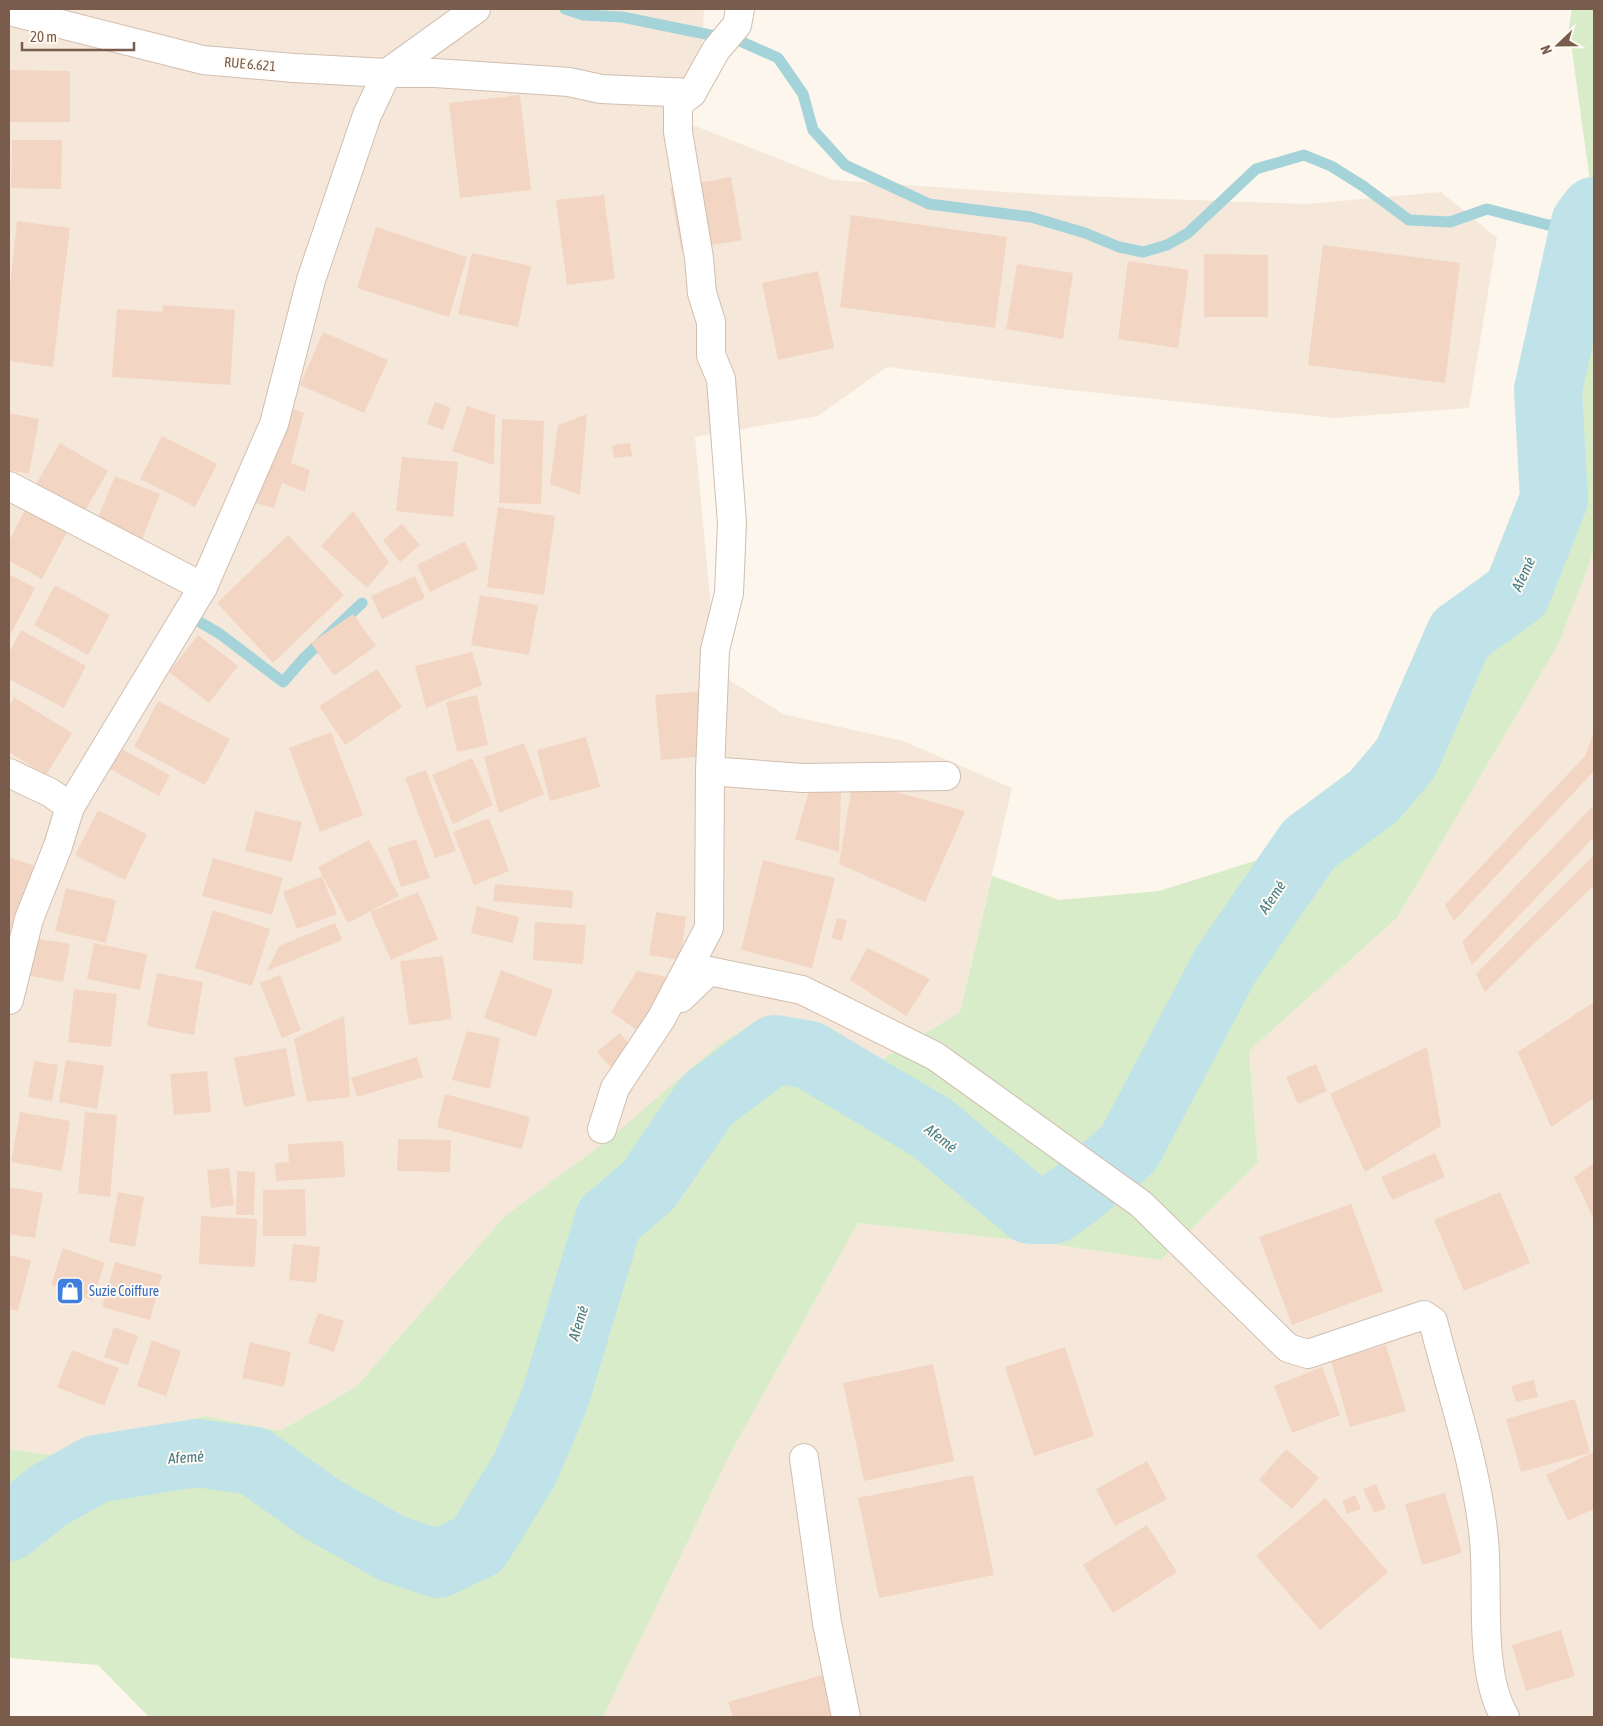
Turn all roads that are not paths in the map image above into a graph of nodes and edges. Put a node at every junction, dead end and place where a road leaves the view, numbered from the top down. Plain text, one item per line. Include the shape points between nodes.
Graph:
1 (476, 9) edge
2 (9, 11) edge
3 (739, 17) edge
4 (387, 72) junction
5 (692, 93) junction
6 (9, 486) edge
7 (202, 587) junction
8 (710, 771) junction
9 (9, 773) edge
10 (946, 776) dead end
11 (70, 807) junction
12 (9, 1000) edge
13 (661, 1018) junction
14 (602, 1130) dead end
15 (804, 1458) dead end
16 (846, 1717) edge
17 (1505, 1717) edge

1 - 4 street
2 - 4 street, RUE 6.621 via 203,60
3 - 5 street
4 - 5 street, RUE 6.621 via 435,72 569,82 601,89
4 - 7 street via 367,116 312,280 274,424
5 - 8 street via 678,104 678,132 702,293 711,322 711,355 721,379 732,523 729,593 715,650
6 - 7 street
7 - 11 street
8 - 10 street via 802,778
8 - 13 street via 709,928
9 - 11 street via 52,793
11 - 12 street via 29,919
13 - 14 street via 615,1088
13 - 17 street via 710,971 802,990 934,1056 1141,1204 1288,1348 1308,1354 1424,1315 1432,1321 1478,1500 1484,1540 1490,1672
15 - 16 street via 827,1623

